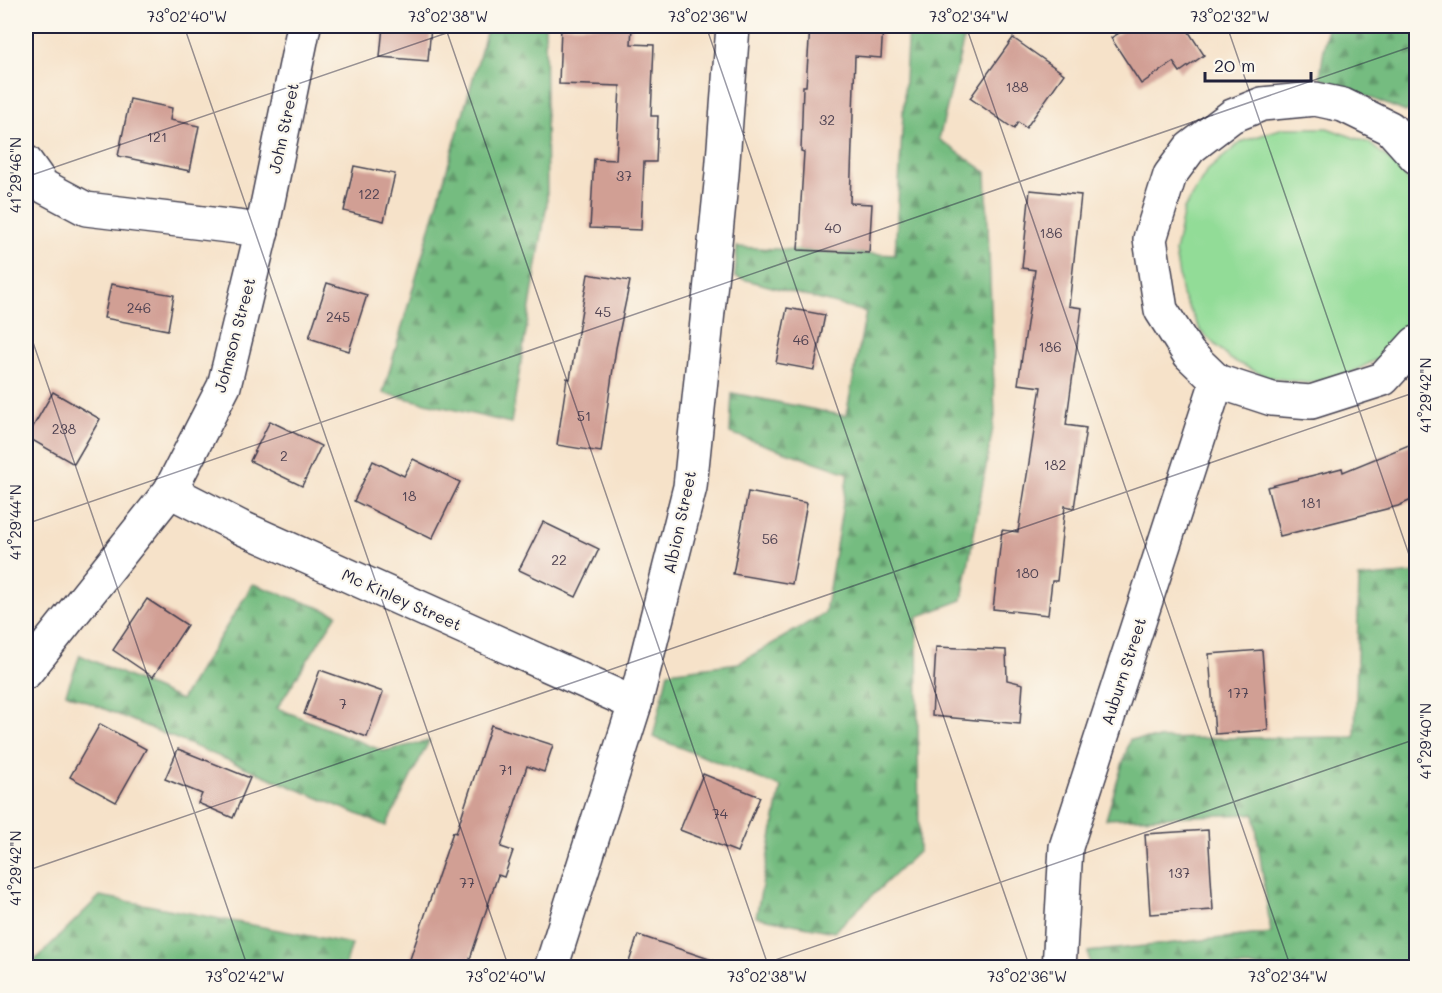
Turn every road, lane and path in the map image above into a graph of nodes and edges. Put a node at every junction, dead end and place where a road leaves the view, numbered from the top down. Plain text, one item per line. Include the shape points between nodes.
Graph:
1 (304, 26) edge
2 (734, 26) edge
3 (1416, 157) edge
4 (26, 162) edge
5 (262, 230) junction
6 (1416, 343) edge
7 (1217, 381) junction
8 (170, 491) junction
9 (26, 672) edge
10 (635, 704) junction
11 (551, 968) edge
12 (1059, 968) edge

1 - 5 street, John Street
2 - 10 street, Albion Street via 690,487
3 - 7 street via 1390,128 1343,105 1315,99 1262,104 1232,116 1190,148 1170,175 1150,239 1161,310 1189,354
4 - 5 street via 43,186 86,209
5 - 8 street, Johnson Street via 224,386
6 - 7 street via 1383,378 1311,402 1272,399
7 - 12 street, Auburn Street via 1066,847
8 - 9 street, Johnson Street
8 - 10 street, Mc Kinley Street via 240,527
10 - 11 street, Albion Street

